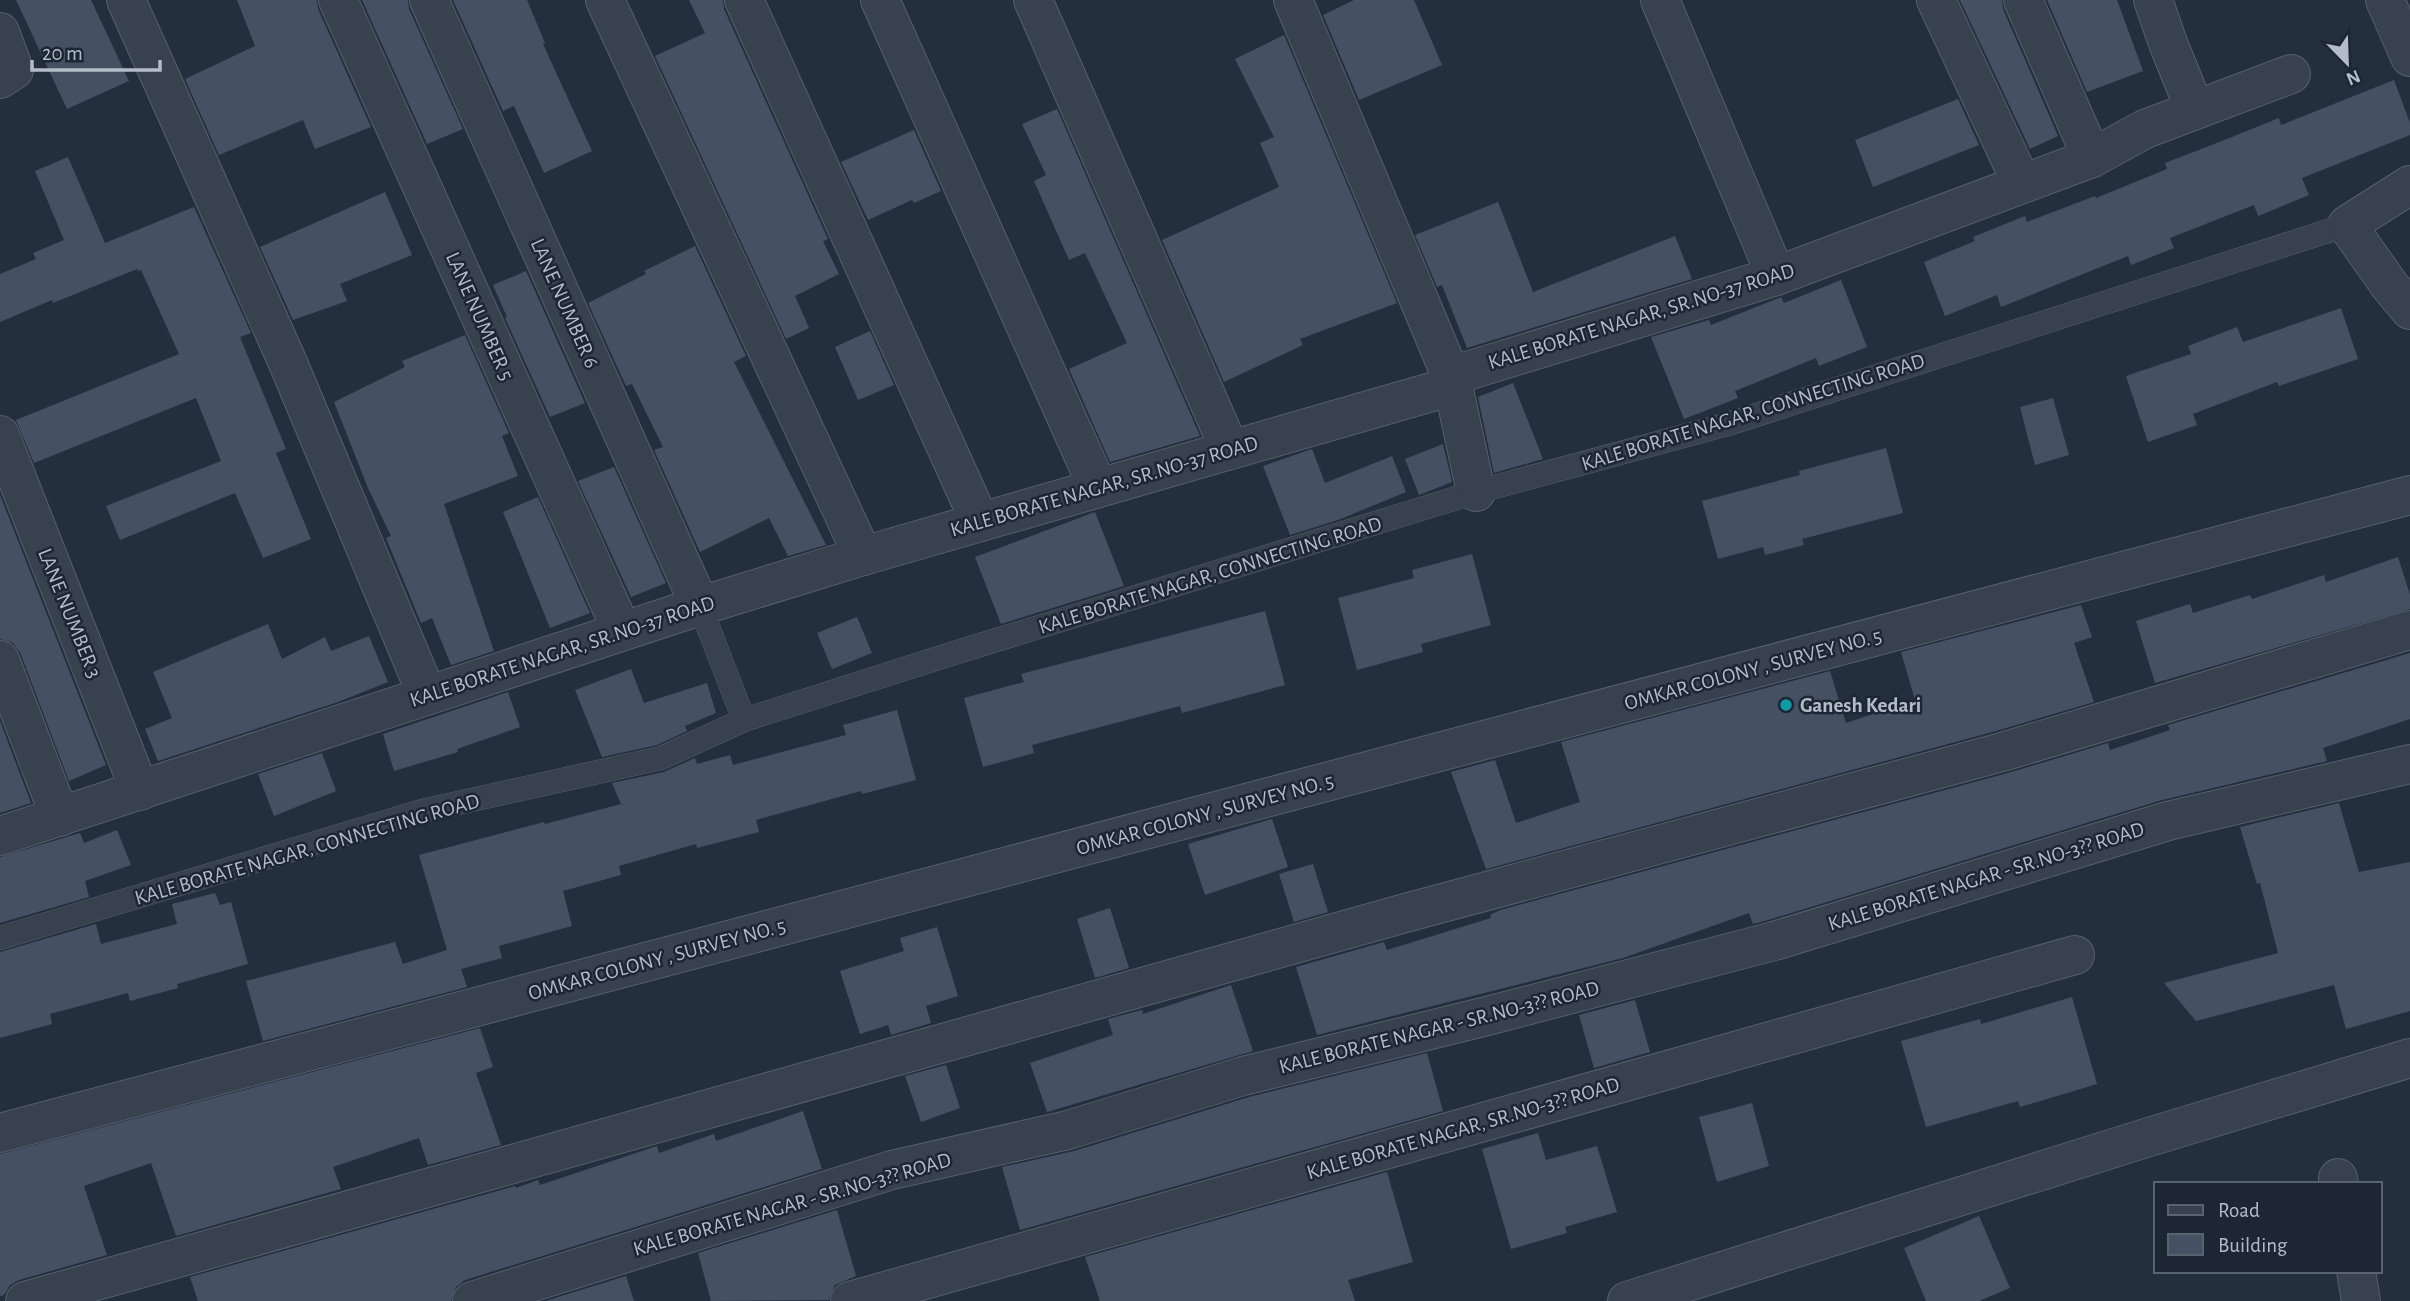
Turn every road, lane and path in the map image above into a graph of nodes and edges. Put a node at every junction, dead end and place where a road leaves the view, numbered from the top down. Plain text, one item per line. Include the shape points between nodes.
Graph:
1 (126, 0) edge
2 (338, 0) edge
3 (429, 0) edge
4 (605, 0) edge
5 (744, 0) edge
6 (880, 0) edge
7 (1033, 0) edge
8 (1293, 0) edge
9 (1660, 0) edge
10 (1936, 0) edge
11 (2024, 0) edge
12 (2153, 0) edge
13 (2385, 0) edge
14 (0, 32) edge
15 (2410, 57) edge
16 (2291, 74) dead end
17 (0, 79) edge
18 (2195, 110) junction
19 (2092, 158) junction
20 (2022, 184) junction
21 (2410, 185) edge
22 (2347, 225) junction
23 (1776, 275) junction
24 (2410, 310) edge
25 (1451, 376) junction
26 (0, 435) edge
27 (1230, 450) junction
28 (1098, 488) junction
29 (1476, 492) junction
30 (2410, 495) edge
31 (980, 522) junction
32 (863, 556) junction
33 (700, 606) junction
34 (2410, 630) edge
35 (622, 631) junction
36 (0, 660) edge
37 (427, 695) junction
38 (744, 720) junction
39 (2410, 764) edge
40 (140, 790) junction
41 (60, 817) junction
42 (0, 836) edge
43 (0, 938) edge
44 (2075, 955) dead end
45 (2410, 1058) edge
46 (0, 1133) edge
47 (2356, 1273) edge
48 (25, 1301) edge
49 (472, 1301) edge
50 (850, 1301) edge
51 (1627, 1301) edge
52 (2361, 1301) edge

1 - 37 street via 288,363
2 - 35 street, LANE NUMBER 5
3 - 33 street, LANE NUMBER 6
4 - 32 street
5 - 31 street
6 - 28 street
7 - 27 street
8 - 25 street
9 - 23 street
10 - 20 street
11 - 19 street
12 - 18 street
13 - 15 street
14 - 17 street via 14,69
16 - 18 street, KALE BORATE NAGAR, SR.NO-37 ROAD
18 - 19 street, KALE BORATE NAGAR, SR.NO-37 ROAD
19 - 20 street, KALE BORATE NAGAR, SR.NO-37 ROAD
20 - 23 street, KALE BORATE NAGAR, SR.NO-37 ROAD
21 - 22 street, KALE BORATE NAGAR, CONNECTING ROAD
22 - 24 street
22 - 29 lane, KALE BORATE NAGAR, CONNECTING ROAD via 1728,424
23 - 25 street, KALE BORATE NAGAR, SR.NO-37 ROAD
25 - 27 street, KALE BORATE NAGAR, SR.NO-37 ROAD via 1442,389
25 - 29 street
26 - 40 street, LANE NUMBER 3
27 - 28 street, KALE BORATE NAGAR, SR.NO-37 ROAD
28 - 31 street, KALE BORATE NAGAR, SR.NO-37 ROAD
29 - 38 lane, KALE BORATE NAGAR, CONNECTING ROAD
30 - 46 street, OMKAR COLONY , SURVEY NO. 5
31 - 32 street, KALE BORATE NAGAR, SR.NO-37 ROAD
32 - 33 street, KALE BORATE NAGAR, SR.NO-37 ROAD
33 - 35 street, KALE BORATE NAGAR, SR.NO-37 ROAD
33 - 38 lane
34 - 48 street via 2002,752 1409,912
35 - 37 street, KALE BORATE NAGAR, SR.NO-37 ROAD
36 - 41 street
37 - 40 street, KALE BORATE NAGAR, SR.NO-37 ROAD
38 - 43 lane, KALE BORATE NAGAR, CONNECTING ROAD via 661,758 422,811
39 - 49 street, KALE BORATE NAGAR - SR.NO-3?? ROAD via 2168,821 1774,940 1242,1076 1068,1130 892,1170
40 - 41 street, KALE BORATE NAGAR, SR.NO-37 ROAD
41 - 42 street, KALE BORATE NAGAR, SR.NO-37 ROAD
44 - 50 street, KALE BORATE NAGAR, SR.NO-3?? ROAD
45 - 51 street
47 - 52 street

